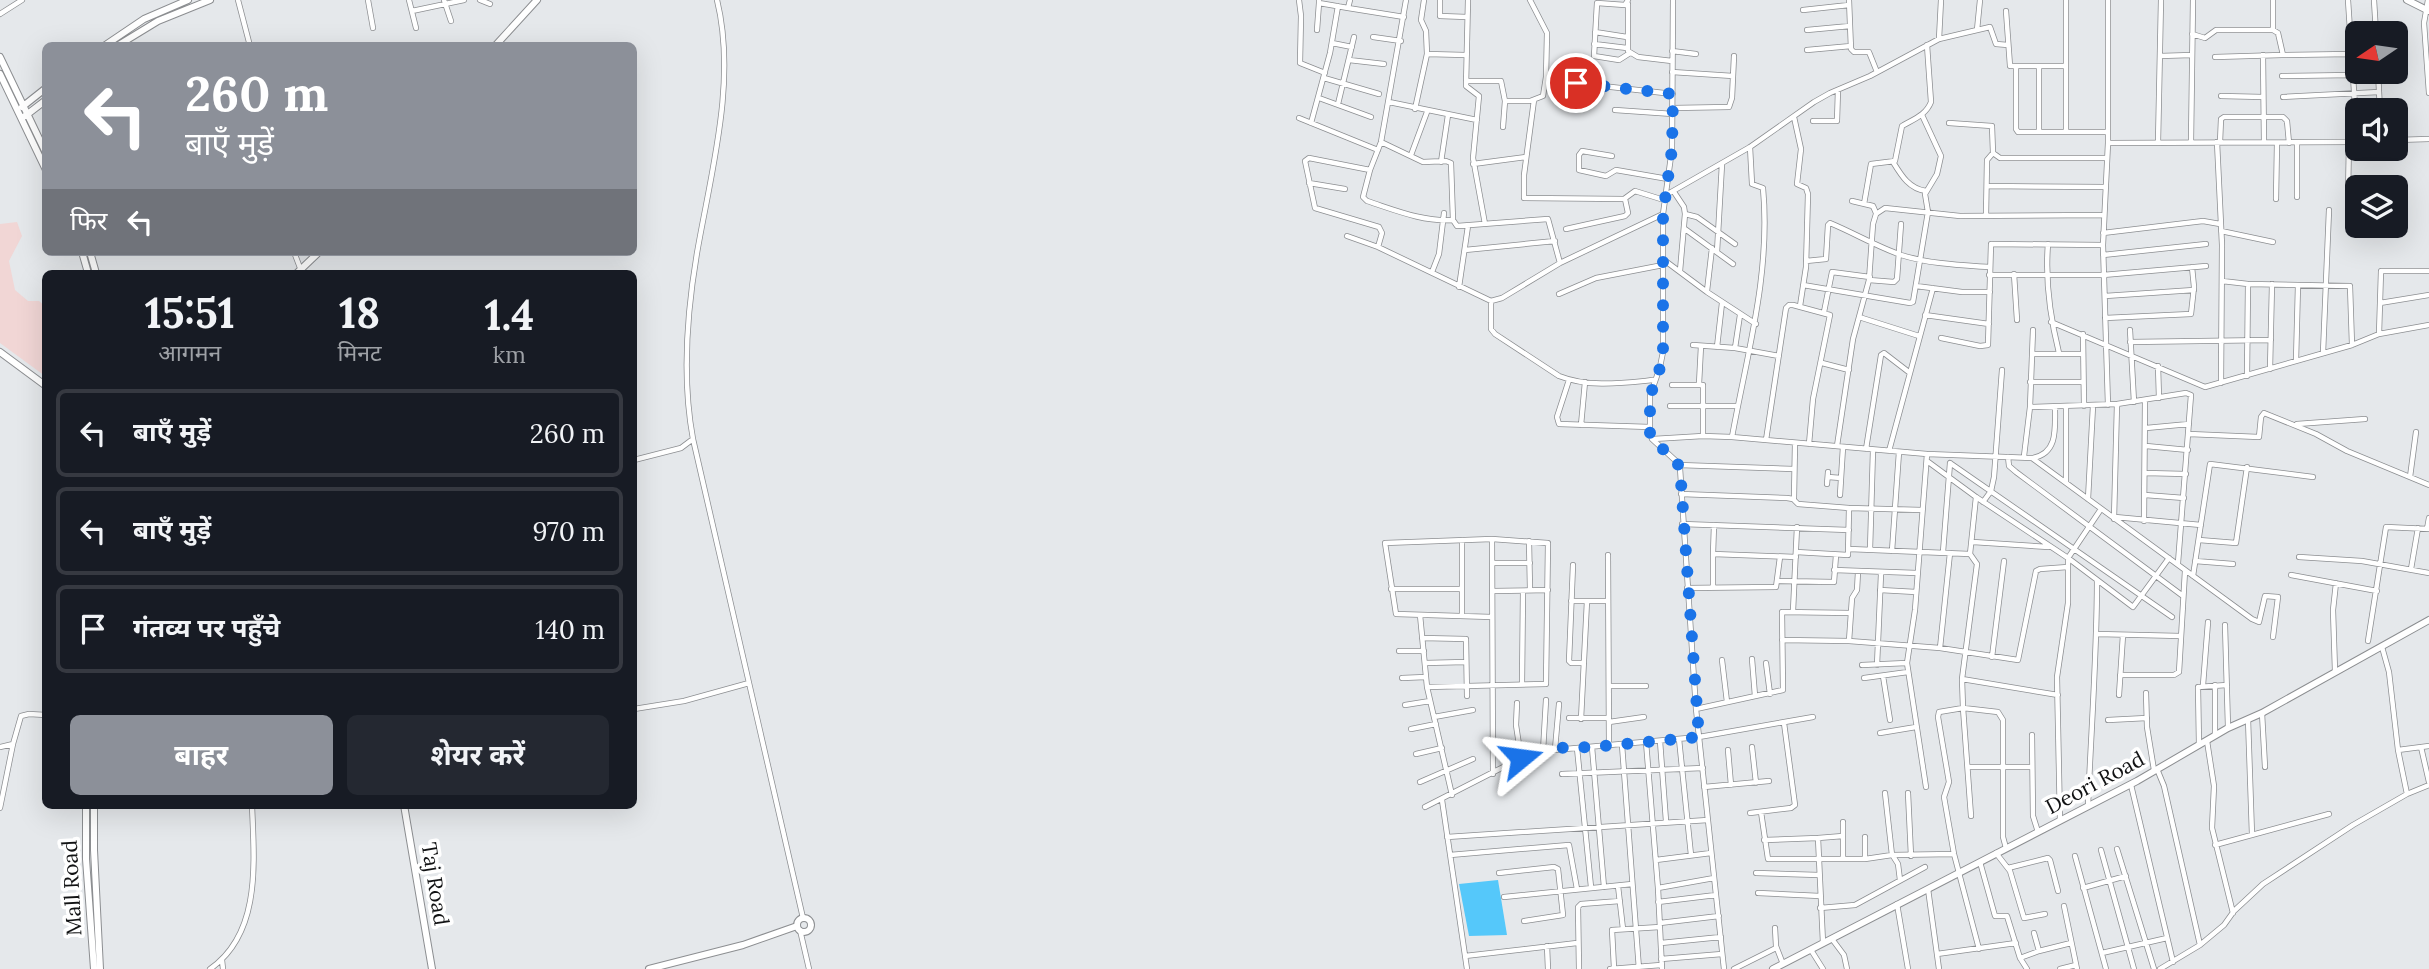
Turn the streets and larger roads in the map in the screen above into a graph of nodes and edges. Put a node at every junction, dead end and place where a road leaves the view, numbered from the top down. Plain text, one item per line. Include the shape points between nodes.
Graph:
1 (22, 0) edge
2 (188, 0) edge
3 (210, 0) edge
4 (238, 0) edge
5 (368, 0) edge
6 (409, 0) edge
7 (464, 0) edge
8 (480, 0) edge
9 (537, 0) edge
10 (718, 0) edge
11 (1299, 0) edge
12 (1350, 0) edge
13 (1406, 0) edge
14 (1424, 0) edge
15 (1440, 0) edge
16 (1468, 0) edge
17 (1530, 0) edge
18 (1673, 0) edge
19 (1941, 0) edge
20 (1980, 0) edge
21 (2066, 0) edge
22 (2108, 0) edge
23 (2161, 0) edge
24 (2193, 0) edge
25 (2273, 0) edge
26 (2348, 0) edge
27 (2374, 0) edge
28 (2407, 0) edge
29 (2428, 0) edge
30 (1319, 1) edge
31 (445, 2) edge
32 (1628, 2) edge
33 (1849, 3) edge
34 (490, 4) dead end
35 (1338, 6) junction
36 (1348, 8) junction
37 (1802, 9) dead end
38 (412, 11) junction
39 (2428, 11) edge
40 (2006, 12) dead end
41 (0, 14) edge
42 (1467, 17) junction
43 (1404, 18) junction
44 (451, 21) dead end
45 (2349, 21) edge
46 (2375, 21) edge
47 (1850, 26) junction
48 (373, 28) dead end
49 (416, 28) dead end
50 (1318, 30) dead end
51 (1807, 30) dead end
52 (1977, 30) junction
53 (2273, 30) junction
54 (1595, 32) junction
55 (2192, 34) junction
56 (1354, 37) dead end
57 (1373, 37) dead end
58 (1627, 37) junction
59 (128, 38) junction
60 (1939, 39) junction
61 (1401, 41) junction
62 (110, 42) edge
63 (122, 42) edge
64 (130, 42) edge
65 (249, 42) edge
66 (499, 42) edge
67 (1332, 43) junction
68 (1594, 44) junction
69 (1927, 45) junction
70 (2008, 45) junction
71 (1851, 46) junction
72 (1352, 47) junction
73 (1626, 47) junction
74 (1807, 50) dead end
75 (1672, 51) junction
76 (1630, 53) junction
77 (1427, 54) junction
78 (1696, 54) dead end
79 (2345, 54) edge
80 (1465, 55) junction
81 (2192, 55) junction
82 (2263, 55) junction
83 (2283, 55) junction
84 (1734, 56) dead end
85 (2160, 56) junction
86 (0, 57) edge
87 (2216, 57) dead end
88 (1349, 60) junction
89 (1672, 61) junction
90 (1384, 64) dead end
91 (2039, 66) junction
92 (2066, 66) junction
93 (2016, 67) junction
94 (1672, 72) junction
95 (1877, 72) junction
96 (0, 74) edge
97 (2345, 75) edge
98 (1324, 76) junction
99 (1733, 76) junction
100 (2282, 76) dead end
101 (1546, 77) junction
102 (1465, 81) junction
103 (1344, 84) junction
104 (2353, 84) edge
105 (2379, 84) edge
106 (1838, 90) junction
107 (42, 91) edge
108 (2379, 92) junction
109 (2429, 93) edge
110 (1379, 94) dead end
111 (1673, 94) junction
112 (2354, 94) junction
113 (2221, 96) dead end
114 (2263, 97) junction
115 (2283, 97) dead end
116 (1318, 98) junction
117 (2354, 98) edge
118 (2379, 98) edge
119 (1534, 100) junction
120 (1505, 101) junction
121 (1389, 102) junction
122 (42, 103) edge
123 (1338, 104) junction
124 (20, 108) junction
125 (1415, 109) junction
126 (1615, 110) dead end
127 (1427, 111) junction
128 (1673, 111) junction
129 (1448, 115) junction
130 (1922, 115) junction
131 (24, 117) junction
132 (1371, 117) dead end
133 (1794, 117) junction
134 (2264, 117) junction
135 (1299, 118) dead end
136 (1477, 120) junction
137 (1813, 121) dead end
138 (1311, 123) junction
139 (1949, 123) dead end
140 (1503, 127) dead end
141 (2039, 132) junction
142 (2066, 132) junction
143 (2106, 132) junction
144 (2429, 139) edge
145 (2408, 140) edge
146 (1381, 142) junction
147 (2191, 142) junction
148 (2219, 142) junction
149 (2264, 142) junction
150 (2345, 142) edge
151 (2108, 143) junction
152 (2158, 143) junction
153 (2277, 143) junction
154 (2289, 143) junction
155 (2297, 143) junction
156 (42, 146) edge
157 (1750, 147) junction
158 (1378, 150) junction
159 (1993, 153) junction
160 (1411, 155) junction
161 (1612, 156) dead end
162 (1526, 157) junction
163 (2106, 159) junction
164 (42, 160) edge
165 (1441, 162) junction
166 (1893, 162) junction
167 (1722, 163) junction
168 (1473, 164) junction
169 (1370, 170) junction
170 (1668, 179) junction
171 (1309, 183) junction
172 (1987, 186) junction
173 (2104, 187) junction
174 (1345, 188) dead end
175 (1674, 191) junction
176 (1926, 191) junction
177 (1665, 197) junction
178 (2297, 197) dead end
179 (1625, 199) junction
180 (2276, 199) dead end
181 (1852, 201) dead end
182 (1864, 204) junction
183 (2329, 210) dead end
184 (1928, 212) junction
185 (1444, 213) dead end
186 (1663, 214) junction
187 (1685, 214) junction
188 (1876, 214) junction
189 (2103, 215) junction
190 (1986, 217) junction
191 (1453, 220) junction
192 (1443, 221) junction
193 (1485, 224) junction
194 (1901, 224) dead end
195 (2220, 224) junction
196 (1468, 226) junction
197 (1566, 229) dead end
198 (1685, 229) junction
199 (2221, 231) junction
200 (1720, 233) junction
201 (2103, 233) junction
202 (1347, 236) dead end
203 (1555, 241) junction
204 (1872, 242) junction
205 (2273, 242) dead end
206 (1735, 244) dead end
207 (2048, 244) junction
208 (2206, 244) dead end
209 (2103, 245) junction
210 (1378, 247) junction
211 (1465, 250) junction
212 (1715, 250) junction
213 (1899, 254) junction
214 (2103, 255) junction
215 (315, 256) edge
216 (1920, 260) junction
217 (1806, 261) junction
218 (1663, 262) junction
219 (1560, 263) junction
220 (1733, 264) dead end
221 (2206, 266) dead end
222 (1989, 267) junction
223 (2192, 267) junction
224 (302, 270) edge
225 (2429, 271) edge
226 (1432, 272) junction
227 (1679, 272) junction
228 (2046, 274) junction
229 (1989, 275) junction
230 (2014, 275) junction
231 (2104, 275) junction
232 (1869, 278) junction
233 (2222, 281) junction
234 (2248, 284) junction
235 (2272, 284) junction
236 (1803, 285) junction
237 (2298, 285) junction
238 (2324, 285) junction
239 (1916, 286) junction
240 (1459, 287) junction
241 (1933, 288) junction
242 (1827, 290) junction
243 (2194, 290) junction
244 (1707, 292) junction
245 (1990, 292) junction
246 (1559, 294) dead end
247 (2429, 295) edge
248 (1867, 296) junction
249 (2105, 296) junction
250 (1491, 301) junction
251 (1722, 303) junction
252 (2380, 303) junction
253 (1800, 306) junction
254 (1824, 312) junction
255 (1740, 315) junction
256 (1925, 315) junction
257 (1859, 317) junction
258 (2105, 318) junction
259 (2017, 320) dead end
260 (2051, 322) junction
261 (1756, 324) junction
262 (1989, 324) junction
263 (2429, 325) edge
264 (2033, 330) dead end
265 (2130, 330) dead end
266 (2083, 334) junction
267 (2379, 334) junction
268 (1919, 337) junction
269 (1941, 338) dead end
270 (2271, 340) junction
271 (2220, 341) junction
272 (2248, 341) junction
273 (2130, 342) junction
274 (2106, 344) junction
275 (1693, 345) dead end
276 (2352, 345) junction
277 (1701, 346) junction
278 (1717, 347) junction
279 (1735, 348) junction
280 (1750, 351) junction
281 (0, 352) edge
282 (2059, 353) junction
283 (2323, 353) junction
284 (2033, 354) junction
285 (2084, 354) junction
286 (2130, 355) junction
287 (1779, 356) junction
288 (2296, 361) junction
289 (1822, 363) junction
290 (2158, 366) junction
291 (1849, 369) junction
292 (2270, 369) junction
293 (2002, 370) dead end
294 (1910, 373) junction
295 (2247, 376) junction
296 (1569, 380) junction
297 (1654, 380) junction
298 (1585, 382) junction
299 (2030, 382) junction
300 (2082, 382) junction
301 (42, 383) edge
302 (2221, 383) junction
303 (1699, 384) junction
304 (1672, 385) dead end
305 (2159, 398) junction
306 (2145, 401) junction
307 (2134, 402) junction
308 (2117, 404) junction
309 (1703, 405) junction
310 (2084, 405) junction
311 (2108, 405) junction
312 (1738, 406) junction
313 (2093, 406) junction
314 (1670, 407) dead end
315 (2030, 407) junction
316 (2054, 407) junction
317 (2066, 407) junction
318 (2365, 419) dead end
319 (2189, 424) junction
320 (2293, 424) junction
321 (1581, 425) junction
322 (1650, 427) junction
323 (2146, 428) junction
324 (2416, 432) dead end
325 (2189, 433) junction
326 (1703, 436) junction
327 (1731, 437) junction
328 (693, 439) junction
329 (1652, 439) junction
330 (1766, 439) junction
331 (1795, 443) junction
332 (1809, 444) junction
333 (2146, 446) junction
334 (1840, 447) junction
335 (1866, 449) junction
336 (1873, 450) junction
337 (2188, 450) junction
338 (1889, 451) junction
339 (1899, 452) junction
340 (1927, 454) junction
341 (1950, 456) junction
342 (2024, 456) junction
343 (1996, 457) junction
344 (2008, 457) junction
345 (2032, 458) junction
346 (637, 459) edge
347 (1927, 461) junction
348 (1950, 463) junction
349 (1679, 465) junction
350 (2247, 467) junction
351 (1794, 468) junction
352 (2145, 473) junction
353 (2186, 474) junction
354 (1950, 476) junction
355 (2313, 477) dead end
356 (2410, 477) junction
357 (1828, 478) dead end
358 (1841, 478) junction
359 (2066, 483) junction
360 (2429, 485) edge
361 (1991, 491) junction
362 (1681, 494) junction
363 (1840, 495) dead end
364 (2145, 495) junction
365 (1976, 497) junction
366 (2184, 498) junction
367 (1794, 499) junction
368 (2088, 500) junction
369 (1983, 502) junction
370 (1849, 508) junction
371 (1871, 509) junction
372 (1896, 509) junction
373 (2101, 509) junction
374 (1922, 510) junction
375 (2115, 518) junction
376 (2429, 518) edge
377 (2144, 521) junction
378 (1682, 524) junction
379 (2182, 524) junction
380 (1714, 526) junction
381 (2201, 526) junction
382 (1797, 527) junction
383 (2089, 528) junction
384 (2418, 528) junction
385 (2428, 529) edge
386 (1849, 530) junction
387 (1492, 539) junction
388 (1462, 540) junction
389 (2199, 540) junction
390 (1529, 541) junction
391 (1973, 541) junction
392 (2050, 547) junction
393 (2074, 548) junction
394 (1849, 549) junction
395 (1870, 550) junction
396 (1892, 551) junction
397 (1920, 551) junction
398 (1943, 552) junction
399 (1950, 553) junction
400 (1713, 554) junction
401 (1970, 554) junction
402 (1608, 555) dead end
403 (1796, 555) junction
404 (1836, 555) junction
405 (1780, 557) junction
406 (2299, 557) dead end
407 (2068, 558) junction
408 (2169, 558) junction
409 (2004, 561) dead end
410 (2195, 561) junction
411 (1492, 563) junction
412 (1530, 563) junction
413 (2178, 564) junction
414 (2232, 564) dead end
415 (2381, 564) junction
416 (1573, 565) dead end
417 (2068, 567) junction
418 (2411, 569) junction
419 (1835, 570) junction
420 (2185, 570) junction
421 (1858, 572) junction
422 (1881, 573) junction
423 (1917, 573) junction
424 (2429, 573) edge
425 (2291, 575) dead end
426 (2155, 576) junction
427 (2193, 576) junction
428 (1779, 580) junction
429 (2097, 580) junction
430 (1795, 581) junction
431 (2336, 583) junction
432 (1713, 586) junction
433 (1687, 588) junction
434 (1391, 589) junction
435 (1462, 589) junction
436 (1530, 590) junction
437 (1548, 590) junction
438 (1880, 590) junction
439 (1492, 591) junction
440 (1523, 591) junction
441 (2376, 591) junction
442 (1916, 592) junction
443 (2141, 596) junction
444 (2183, 596) junction
445 (1571, 601) junction
446 (1587, 601) junction
447 (1608, 601) junction
448 (1793, 611) junction
449 (1851, 613) junction
450 (1420, 615) junction
451 (1462, 616) junction
452 (1492, 617) junction
453 (2172, 617) dead end
454 (2429, 620) edge
455 (2208, 622) dead end
456 (2225, 625) dead end
457 (2097, 634) junction
458 (2123, 635) junction
459 (2181, 636) junction
460 (2273, 637) dead end
461 (1422, 638) junction
462 (1782, 640) junction
463 (1849, 641) junction
464 (2368, 641) dead end
465 (1878, 642) junction
466 (1908, 644) junction
467 (2381, 646) junction
468 (1940, 648) junction
469 (1399, 651) dead end
470 (1424, 651) junction
471 (1965, 651) junction
472 (1992, 657) junction
473 (1752, 659) dead end
474 (1722, 660) dead end
475 (1466, 662) junction
476 (1425, 663) junction
477 (1584, 663) junction
478 (1766, 663) dead end
479 (1907, 663) junction
480 (1862, 665) dead end
481 (1877, 665) junction
482 (2335, 671) junction
483 (1908, 672) junction
484 (2120, 675) junction
485 (1883, 676) junction
486 (1426, 677) junction
487 (1402, 678) dead end
488 (1864, 678) dead end
489 (1962, 679) junction
490 (749, 683) junction
491 (1521, 684) junction
492 (1493, 685) junction
493 (2203, 685) junction
494 (2215, 685) junction
495 (2227, 685) junction
496 (1466, 686) junction
497 (1609, 686) junction
498 (1646, 686) dead end
499 (1427, 687) junction
500 (2146, 693) dead end
501 (1770, 694) junction
502 (2058, 695) junction
503 (2119, 695) dead end
504 (1467, 696) dead end
505 (1755, 696) junction
506 (1546, 699) dead end
507 (1430, 701) junction
508 (1727, 702) junction
509 (1517, 703) dead end
510 (1559, 704) dead end
511 (1405, 705) dead end
512 (1963, 708) junction
513 (637, 709) edge
514 (1696, 709) junction
515 (1473, 710) dead end
516 (2262, 713) junction
517 (42, 715) edge
518 (1434, 717) junction
519 (1644, 717) dead end
520 (1569, 718) dead end
521 (1813, 718) dead end
522 (2147, 718) junction
523 (1581, 719) junction
524 (2248, 719) junction
525 (1608, 720) junction
526 (1890, 720) dead end
527 (2108, 720) dead end
528 (1784, 723) junction
529 (1436, 724) junction
530 (1916, 727) junction
531 (2228, 728) junction
532 (1411, 729) dead end
533 (1880, 733) dead end
534 (2032, 735) dead end
535 (2216, 736) junction
536 (1699, 737) junction
537 (1679, 739) junction
538 (1660, 741) junction
539 (2207, 741) junction
540 (1646, 742) junction
541 (13, 744) junction
542 (1622, 745) junction
543 (1609, 746) junction
544 (2199, 746) junction
545 (2429, 746) edge
546 (0, 747) edge
547 (1592, 747) junction
548 (1752, 747) dead end
549 (2421, 747) junction
550 (1442, 748) junction
551 (1555, 748) junction
552 (1577, 748) junction
553 (1728, 750) dead end
554 (2398, 750) junction
555 (1543, 751) junction
556 (1416, 754) dead end
557 (1521, 758) junction
558 (1473, 759) dead end
559 (1969, 767) junction
560 (2002, 767) junction
561 (2032, 767) junction
562 (2265, 767) dead end
563 (1703, 768) junction
564 (1682, 769) junction
565 (1446, 770) junction
566 (2156, 770) junction
567 (1624, 771) junction
568 (1648, 771) junction
569 (1664, 771) junction
570 (1580, 773) junction
571 (1594, 773) junction
572 (1493, 774) junction
573 (1562, 774) dead end
574 (1769, 781) dead end
575 (1420, 782) dead end
576 (1756, 783) junction
577 (2130, 784) junction
578 (2429, 784) edge
579 (1731, 785) junction
580 (1926, 787) dead end
581 (1704, 788) junction
582 (1885, 793) dead end
583 (1908, 793) dead end
584 (2407, 794) junction
585 (1452, 795) junction
586 (1442, 800) junction
587 (2088, 806) junction
588 (1425, 807) dead end
589 (0, 808) edge
590 (86, 809) edge
591 (94, 809) edge
592 (252, 809) edge
593 (405, 809) edge
594 (1761, 812) junction
595 (1750, 813) dead end
596 (2329, 814) dead end
597 (1971, 816) dead end
598 (1708, 820) junction
599 (1666, 821) junction
600 (2060, 821) junction
601 (1688, 822) junction
602 (1843, 822) dead end
603 (1653, 823) junction
604 (1626, 825) junction
605 (1599, 826) junction
606 (1583, 827) junction
607 (2038, 833) junction
608 (2252, 835) junction
609 (1843, 836) junction
610 (1865, 837) dead end
611 (1447, 838) junction
612 (1818, 838) junction
613 (1764, 840) junction
614 (2215, 845) junction
615 (2006, 848) junction
616 (2101, 849) dead end
617 (2117, 849) dead end
618 (1711, 853) junction
619 (1996, 853) junction
620 (1954, 854) junction
621 (1450, 855) junction
622 (1691, 855) junction
623 (1892, 855) junction
624 (1910, 856) junction
625 (2074, 856) dead end
626 (1818, 859) junction
627 (1843, 859) junction
628 (1865, 859) junction
629 (1656, 860) junction
630 (1980, 861) junction
631 (1925, 867) dead end
632 (2008, 868) junction
633 (1959, 872) junction
634 (1499, 873) dead end
635 (1756, 873) dead end
636 (1819, 875) junction
637 (2126, 876) junction
638 (1714, 878) junction
639 (1900, 880) junction
640 (2110, 881) junction
641 (1633, 884) junction
642 (1618, 886) junction
643 (1591, 887) junction
644 (1604, 887) junction
645 (1658, 888) junction
646 (1928, 888) junction
647 (2083, 888) junction
648 (1577, 889) junction
649 (1560, 890) junction
650 (2058, 891) dead end
651 (1758, 893) dead end
652 (1716, 895) junction
653 (1820, 896) junction
654 (1504, 897) dead end
655 (1620, 901) junction
656 (1658, 902) junction
657 (1897, 904) junction
658 (2064, 906) dead end
659 (1820, 908) junction
660 (2045, 914) dead end
661 (2233, 914) junction
662 (1719, 916) junction
663 (803, 918) junction
664 (1524, 921) dead end
665 (1660, 925) junction
666 (799, 928) junction
667 (1636, 928) junction
668 (1775, 928) dead end
669 (1623, 929) junction
670 (2034, 933) dead end
671 (1721, 937) junction
672 (1832, 939) junction
673 (2167, 939) junction
674 (1577, 943) junction
675 (1661, 943) junction
676 (1823, 943) junction
677 (2016, 943) junction
678 (2071, 943) junction
679 (2147, 944) junction
680 (2200, 945) junction
681 (1547, 946) junction
682 (1776, 948) junction
683 (2128, 948) junction
684 (1979, 949) junction
685 (1811, 950) junction
686 (2039, 951) junction
687 (2102, 953) junction
688 (1723, 954) junction
689 (1937, 954) junction
690 (1465, 956) junction
691 (2020, 958) junction
692 (222, 960) junction
693 (1783, 964) junction
694 (1661, 965) edge
695 (2172, 965) edge
696 (2076, 967) edge
697 (1612, 968) edge
698 (1639, 968) edge
699 (94, 969) edge
700 (100, 969) edge
701 (210, 969) edge
702 (223, 969) edge
703 (432, 969) edge
704 (649, 969) edge
705 (809, 969) edge
706 (1467, 969) edge
707 (1548, 969) edge
708 (1579, 969) edge
709 (1724, 969) edge
710 (1734, 969) edge
711 (1773, 969) edge
712 (1823, 969) edge
713 (1847, 969) edge
714 (1908, 969) edge
715 (1939, 969) edge
716 (2027, 969) edge
717 (2060, 969) edge
718 (2106, 969) edge
719 (2134, 969) edge
720 (2154, 969) edge
721 (2160, 969) edge

1 - 41 street
2 - 62 street via 144,19
3 - 59 street
4 - 65 street
5 - 48 street
6 - 38 street
7 - 31 street
8 - 34 street
9 - 66 street
10 - 328 street via 726,60 691,296 688,407
11 - 98 street via 1300,63
12 - 36 street
13 - 43 street
14 - 77 street via 1421,20
15 - 42 street via 1440,15
16 - 42 street
17 - 101 street via 1546,33
18 - 75 street
19 - 60 street
20 - 52 street
21 - 92 street
22 - 143 street
23 - 85 street
24 - 55 street
25 - 53 street
26 - 45 street
27 - 46 street
28 - 39 street
29 - 39 street
30 - 35 street
30 - 50 street
31 - 38 street
31 - 44 street
32 - 54 street via 1597,3
32 - 58 street
33 - 37 street
33 - 47 street
35 - 36 street
35 - 67 street
36 - 43 street
38 - 49 street
39 - 109 street
40 - 70 street
42 - 80 street
43 - 61 street
47 - 51 street
47 - 71 street
52 - 60 street
52 - 70 street via 1992,28 1996,44
53 - 55 street via 2216,30 2205,38
53 - 83 street via 2278,33
54 - 58 street
54 - 68 street
55 - 81 street
56 - 72 street
57 - 61 street
58 - 73 street
59 - 63 street
59 - 64 street
60 - 69 street
61 - 121 street
67 - 72 street
67 - 98 street
68 - 73 street
68 - 76 street via 1595,58 1619,60
69 - 95 street
69 - 130 street via 1931,102
70 - 93 street via 2010,66
71 - 74 street
71 - 95 street via 1854,52 1869,52
72 - 88 street
73 - 76 street
75 - 78 street
75 - 89 street
76 - 89 street
77 - 80 street
77 - 125 street
79 - 83 street
80 - 102 street
81 - 85 street
81 - 147 street
82 - 83 street
82 - 87 street
82 - 114 street
84 - 99 street
85 - 152 street
86 - 124 street
88 - 90 street
88 - 103 street
89 - 94 street
91 - 92 street
91 - 93 street
91 - 141 street
92 - 142 street
93 - 141 street via 2015,129
94 - 99 street
94 - 111 street
95 - 106 street
96 - 124 street
97 - 100 street
98 - 103 street
98 - 116 street
99 - 128 street via 1729,107
101 - 111 street
101 - 119 street via 1543,96
102 - 120 street via 1501,81
102 - 136 street via 1466,87 1479,95
103 - 110 street
103 - 123 street
104 - 112 street
105 - 108 street
106 - 133 street
106 - 137 street via 1837,121
107 - 124 street
108 - 112 street
108 - 118 street
111 - 128 street
112 - 115 street
112 - 117 street
113 - 114 street
114 - 134 street
116 - 123 street
116 - 138 street
119 - 120 street
119 - 162 street
120 - 140 street
121 - 125 street
121 - 146 street
122 - 131 street
123 - 132 street
124 - 131 street
125 - 127 street
126 - 128 street
127 - 129 street
127 - 160 street
128 - 170 street
129 - 136 street
129 - 165 street
130 - 166 street via 1902,126
130 - 176 street via 1941,156
131 - 156 street
131 - 164 street
133 - 157 street
133 - 217 street via 1801,149 1797,184 1808,192
134 - 148 street via 2222,118
134 - 149 street
134 - 154 street via 2286,118
135 - 138 street
136 - 168 street
138 - 158 street
139 - 159 street via 1992,126
141 - 142 street
142 - 143 street
143 - 151 street
144 - 145 street
146 - 158 street
146 - 160 street
147 - 148 street
147 - 152 street
148 - 149 street
148 - 195 street
149 - 153 street
150 - 155 street
151 - 152 street
151 - 163 street
153 - 154 street
153 - 180 street
154 - 155 street
155 - 178 street
157 - 167 street
157 - 261 street via 1752,184 1763,188 1765,219
158 - 169 street
159 - 163 street via 2000,158
159 - 172 street via 1987,160
160 - 165 street via 1423,162
161 - 170 street via 1582,151 1579,170 1606,176 1616,170
162 - 168 street
162 - 179 street via 1526,198
163 - 173 street
165 - 191 street via 1452,166
166 - 176 street via 1906,181
166 - 182 street via 1871,164
167 - 175 street
167 - 200 street
168 - 193 street
169 - 171 street via 1309,158 1305,163
169 - 192 street via 1365,200
170 - 177 street
171 - 174 street
171 - 210 street via 1317,209 1381,228
172 - 173 street
172 - 190 street
173 - 189 street
175 - 177 street
175 - 187 street
176 - 184 street
177 - 179 street via 1636,191
177 - 186 street
179 - 197 street via 1625,216
181 - 182 street
182 - 188 street via 1875,207
183 - 238 street
184 - 188 street via 1885,208
184 - 190 street
184 - 216 street
185 - 192 street
186 - 218 street
186 - 219 street
187 - 198 street
187 - 200 street
188 - 204 street
189 - 190 street
189 - 201 street
191 - 192 street
191 - 196 street via 1457,226
192 - 226 street
193 - 196 street
193 - 203 street via 1548,219
194 - 213 street
195 - 199 street
195 - 201 street via 2203,221
196 - 211 street
198 - 212 street
198 - 227 street
199 - 205 street
199 - 233 street
200 - 206 street
200 - 212 street
201 - 209 street
202 - 210 street
203 - 211 street
203 - 219 street
204 - 213 street
204 - 217 street via 1829,223 1826,259
204 - 232 street
207 - 209 street
207 - 222 street via 1991,244
207 - 228 street
208 - 214 street
209 - 214 street
210 - 226 street
211 - 240 street
212 - 220 street
212 - 244 street
213 - 216 street
213 - 232 street via 1895,282
214 - 231 street
215 - 224 street
216 - 222 street
216 - 239 street
217 - 236 street
218 - 227 street
218 - 246 street via 1589,280
218 - 297 street via 1663,352
219 - 250 street
221 - 223 street
222 - 229 street
223 - 231 street
223 - 243 street
225 - 252 street via 2381,271
226 - 240 street
227 - 244 street
228 - 230 street
228 - 231 street
228 - 260 street
229 - 230 street
229 - 245 street
230 - 259 street
231 - 249 street
232 - 242 street via 1833,272
232 - 248 street
233 - 234 street
233 - 271 street
234 - 235 street
234 - 272 street
235 - 237 street
235 - 270 street
236 - 242 street
236 - 253 street
237 - 238 street
237 - 288 street
238 - 276 street via 2351,287
238 - 283 street
239 - 241 street
239 - 248 street via 1911,303
240 - 250 street
241 - 245 street
241 - 256 street
242 - 248 street
242 - 254 street
243 - 249 street
243 - 258 street via 2190,315
244 - 251 street
245 - 262 street
247 - 252 street
248 - 257 street
249 - 258 street
250 - 296 street via 1495,334
251 - 255 street
251 - 278 street
252 - 267 street
253 - 254 street
253 - 287 street via 1787,306
254 - 289 street via 1830,317
255 - 261 street
255 - 279 street
256 - 262 street
256 - 268 street
257 - 268 street
257 - 291 street
258 - 274 street
260 - 266 street
260 - 282 street
261 - 280 street
262 - 269 street via 1987,346
263 - 267 street
264 - 284 street
265 - 273 street
266 - 274 street
266 - 285 street
267 - 276 street
268 - 294 street
270 - 272 street
270 - 292 street
271 - 272 street
271 - 273 street
271 - 302 street
272 - 295 street
273 - 286 street
274 - 286 street
274 - 311 street
275 - 277 street
276 - 283 street
277 - 278 street
277 - 303 street
278 - 279 street
279 - 280 street
280 - 287 street
280 - 312 street
281 - 301 street
282 - 284 street
282 - 285 street
283 - 288 street
284 - 299 street
285 - 300 street
286 - 290 street
286 - 307 street
287 - 330 street
288 - 292 street
289 - 291 street
289 - 332 street
290 - 302 street via 2205,387
290 - 305 street
291 - 334 street
292 - 295 street
293 - 343 street
294 - 335 street via 1881,355
294 - 338 street
295 - 302 street
296 - 298 street
296 - 321 street via 1557,419 1560,424
297 - 298 street
297 - 322 street
298 - 321 street
299 - 300 street
299 - 315 street
300 - 310 street
303 - 304 street
303 - 309 street via 1703,385
305 - 306 street
305 - 319 street via 2191,395
306 - 307 street
306 - 323 street
307 - 308 street
308 - 311 street
308 - 375 street
309 - 312 street
309 - 314 street
309 - 326 street
310 - 313 street
310 - 317 street
311 - 313 street
312 - 327 street
313 - 368 street
315 - 316 street
315 - 342 street
316 - 317 street
316 - 345 street via 2053,444 2046,454
317 - 359 street
318 - 320 street
319 - 323 street
319 - 325 street
320 - 325 street via 2264,413 2259,436
320 - 356 street
321 - 322 street
322 - 329 street
323 - 333 street
324 - 356 street
325 - 337 street
326 - 327 street
326 - 329 street
327 - 330 street
328 - 346 street via 681,448
328 - 490 street
329 - 349 street
330 - 331 street
331 - 332 street
331 - 351 street
332 - 334 street
333 - 337 street
333 - 352 street
334 - 335 street
334 - 358 street
335 - 336 street
336 - 338 street
336 - 371 street
337 - 353 street
338 - 339 street
339 - 340 street
339 - 372 street
340 - 341 street
340 - 347 street
341 - 343 street
341 - 348 street
342 - 344 street
342 - 345 street
343 - 344 street
343 - 361 street
344 - 383 street via 2009,466
345 - 359 street
347 - 354 street
347 - 374 street
348 - 354 street
348 - 361 street
349 - 351 street
349 - 362 street
350 - 355 street
350 - 381 street via 2210,464
350 - 389 street via 2236,542
351 - 367 street
352 - 353 street
352 - 364 street
353 - 366 street
354 - 365 street
354 - 398 street
356 - 360 street
357 - 358 street
358 - 363 street
359 - 368 street
361 - 369 street
361 - 393 street
362 - 367 street
362 - 378 street
364 - 366 street
364 - 377 street
365 - 369 street
365 - 391 street
366 - 379 street
367 - 370 street via 1798,504
368 - 373 street
369 - 392 street
370 - 371 street
370 - 386 street
371 - 372 street
371 - 395 street
372 - 374 street
372 - 396 street
373 - 375 street
373 - 383 street
374 - 397 street
375 - 377 street
375 - 408 street
376 - 385 street
377 - 379 street
378 - 380 street
378 - 433 street
379 - 381 street
379 - 413 street
380 - 382 street
380 - 400 street
381 - 389 street
382 - 386 street
382 - 403 street
383 - 393 street
383 - 426 street
384 - 385 street
384 - 415 street via 2386,527
384 - 418 street
386 - 394 street
387 - 388 street
387 - 390 street
387 - 411 street
388 - 434 street via 1386,542
388 - 435 street
389 - 410 street
390 - 412 street
390 - 437 street via 1548,542
391 - 392 street
391 - 401 street
392 - 407 street
393 - 407 street
393 - 443 street
394 - 395 street
394 - 404 street via 1848,555
395 - 396 street
396 - 397 street
397 - 398 street
397 - 423 street
398 - 399 street
399 - 401 street
399 - 468 street
400 - 405 street
400 - 432 street
401 - 471 street via 1977,564
402 - 447 street
403 - 404 street
403 - 405 street
403 - 430 street
404 - 419 street
405 - 428 street
406 - 415 street
407 - 417 street
407 - 429 street
408 - 413 street
408 - 426 street
409 - 472 street
410 - 414 street
410 - 427 street
411 - 412 street
411 - 439 street
412 - 436 street
413 - 420 street
415 - 418 street
415 - 441 street
416 - 445 street
417 - 472 street via 2036,571 2019,660
417 - 502 street
418 - 424 street
419 - 421 street
419 - 430 street via 1834,582
420 - 427 street
420 - 444 street
421 - 422 street
421 - 449 street
422 - 423 street
422 - 438 street
423 - 442 street
425 - 431 street
426 - 443 street
426 - 444 street
427 - 460 street via 2259,622 2265,596 2278,597
428 - 430 street
428 - 432 street via 1776,587
429 - 443 street via 2133,607
429 - 457 street
430 - 448 street
431 - 441 street
431 - 482 street
432 - 433 street
433 - 514 street
434 - 435 street
434 - 450 street via 1396,614
435 - 451 street
436 - 437 street
436 - 440 street
437 - 491 street via 1546,684
438 - 442 street
438 - 465 street
439 - 440 street
439 - 452 street
440 - 491 street
441 - 464 street
442 - 466 street
443 - 453 street
444 - 459 street
445 - 446 street
445 - 477 street via 1569,661
446 - 447 street
446 - 477 street
447 - 497 street
448 - 449 street
448 - 462 street via 1782,613
449 - 463 street
450 - 451 street
450 - 461 street
451 - 452 street
452 - 492 street
454 - 467 street, Deori Road
455 - 493 street
456 - 495 street
457 - 458 street
457 - 587 street
458 - 459 street
458 - 484 street
459 - 484 street via 2178,674
461 - 470 street
461 - 475 street via 1465,638
462 - 463 street
462 - 501 street via 1784,689
463 - 465 street
465 - 466 street
465 - 481 street
466 - 468 street
466 - 479 street
467 - 482 street, Deori Road
467 - 554 street via 2389,672
468 - 471 street
469 - 470 street
470 - 476 street
471 - 472 street
471 - 489 street
473 - 505 street
474 - 508 street
475 - 476 street
475 - 496 street
476 - 486 street
477 - 523 street
478 - 501 street
479 - 481 street
479 - 483 street
480 - 481 street
482 - 516 street, Deori Road
483 - 485 street
483 - 530 street
484 - 503 street
485 - 488 street
485 - 526 street
486 - 487 street
486 - 499 street
489 - 502 street
489 - 512 street
490 - 513 street
490 - 663 street
491 - 492 street
492 - 496 street
492 - 572 street
493 - 494 street
493 - 544 street via 2197,688
494 - 495 street
494 - 535 street
495 - 531 street
496 - 499 street
496 - 504 street
497 - 498 street
497 - 525 street
499 - 507 street
500 - 522 street
501 - 505 street
502 - 600 street
505 - 508 street
506 - 555 street
507 - 511 street
507 - 518 street
508 - 514 street
509 - 557 street
510 - 551 street
512 - 559 street
512 - 560 street via 2001,714
512 - 620 street via 1939,712 1938,717
514 - 536 street
515 - 518 street
516 - 524 street, Deori Road
516 - 562 street
517 - 541 street via 21,716
518 - 529 street
519 - 525 street
520 - 523 street
521 - 528 street
522 - 527 street
522 - 566 street
523 - 525 street
524 - 531 street, Deori Road
524 - 608 street
525 - 543 street
528 - 536 street
528 - 594 street via 1795,805
529 - 532 street
529 - 550 street
530 - 533 street
530 - 580 street
531 - 535 street, Deori Road
534 - 561 street
535 - 539 street, Deori Road
536 - 537 street
536 - 563 street
537 - 538 street
537 - 564 street
538 - 540 street
538 - 569 street
539 - 544 street, Deori Road
539 - 614 street via 2214,786 2211,820
540 - 542 street
540 - 568 street
541 - 546 street
541 - 589 street
542 - 543 street
542 - 567 street
543 - 547 street
544 - 566 street, Deori Road
545 - 549 street
547 - 552 street
547 - 571 street
548 - 576 street
549 - 554 street
549 - 578 street
550 - 556 street
550 - 565 street
551 - 552 street
551 - 555 street
552 - 570 street
553 - 579 street
554 - 584 street
555 - 557 street
557 - 572 street
558 - 565 street
559 - 560 street
559 - 597 street
560 - 561 street
560 - 615 street
561 - 607 street
563 - 564 street
563 - 581 street
564 - 569 street
564 - 601 street
565 - 575 street
565 - 585 street
566 - 577 street, Deori Road
566 - 680 street via 2164,786
567 - 568 street
567 - 571 street
567 - 604 street
568 - 569 street
568 - 603 street
569 - 599 street
570 - 571 street
570 - 573 street
570 - 606 street
571 - 605 street
572 - 585 street
574 - 576 street
576 - 579 street
577 - 587 street, Deori Road
577 - 673 street
578 - 584 street
579 - 581 street
581 - 598 street
582 - 623 street
583 - 624 street
584 - 661 street via 2263,884
585 - 586 street
586 - 588 street
586 - 611 street
587 - 600 street, Deori Road
590 - 699 street, Mall Road
591 - 700 street, Mall Road
592 - 692 street via 252,894 244,922
593 - 703 street, Taj Road
594 - 595 street
594 - 613 street
596 - 608 street
598 - 601 street
598 - 618 street
599 - 601 street
599 - 603 street
600 - 607 street, Deori Road
601 - 622 street
602 - 609 street
603 - 604 street
603 - 629 street
604 - 605 street
604 - 641 street
605 - 606 street
605 - 644 street
606 - 611 street
606 - 643 street
607 - 615 street, Deori Road
608 - 614 street
609 - 612 street
609 - 627 street
610 - 628 street
611 - 621 street
612 - 613 street
612 - 626 street
613 - 626 street via 1768,859
614 - 661 street
615 - 619 street, Deori Road
616 - 640 street
617 - 637 street
618 - 622 street
618 - 638 street
619 - 630 street, Deori Road
619 - 632 street
620 - 624 street
620 - 633 street
621 - 648 street via 1569,845
621 - 690 street
622 - 629 street
623 - 624 street
623 - 628 street
623 - 639 street
625 - 647 street
626 - 627 street
626 - 636 street
627 - 628 street
629 - 645 street
630 - 633 street, Deori Road
630 - 677 street via 1995,916 2007,916
631 - 639 street
632 - 650 street via 2048,858
632 - 660 street via 2023,917
633 - 646 street, Deori Road
633 - 684 street
634 - 649 street via 1556,867
635 - 636 street
636 - 653 street
637 - 640 street
637 - 679 street
638 - 645 street
638 - 652 street
639 - 659 street via 1856,905
640 - 647 street
640 - 683 street
641 - 642 street
641 - 667 street
642 - 644 street
642 - 655 street
643 - 644 street
643 - 648 street
645 - 656 street
646 - 657 street, Deori Road
646 - 689 street
647 - 687 street
648 - 649 street
649 - 654 street
649 - 664 street via 1562,917
651 - 653 street
652 - 656 street
652 - 662 street
653 - 659 street
655 - 669 street
655 - 674 street via 1579,905
656 - 665 street
657 - 672 street, Deori Road
657 - 714 street
658 - 678 street
659 - 676 street
661 - 680 street
662 - 665 street
662 - 671 street
663 - 666 street via 797,922
663 - 666 street via 810,926 806,931
665 - 667 street
665 - 675 street
666 - 704 street
666 - 705 street
667 - 669 street
667 - 698 street
668 - 682 street
669 - 697 street via 1611,932
670 - 686 street
671 - 675 street
671 - 688 street
672 - 676 street, Deori Road
672 - 713 street via 1844,955
673 - 679 street
673 - 695 street
674 - 681 street
674 - 708 street
675 - 694 street
676 - 685 street, Deori Road
677 - 684 street
677 - 691 street
678 - 686 street
678 - 696 street
679 - 683 street
679 - 720 street
680 - 695 street
681 - 690 street
681 - 707 street
682 - 693 street
682 - 710 street
683 - 687 street
683 - 719 street
684 - 689 street
685 - 693 street, Deori Road
685 - 712 street
686 - 691 street
687 - 718 street
688 - 694 street
688 - 709 street
689 - 715 street
690 - 706 street
691 - 716 street
692 - 701 street
692 - 702 street
693 - 711 street, Deori Road
694 - 698 street
695 - 721 street
696 - 717 street
697 - 698 street

